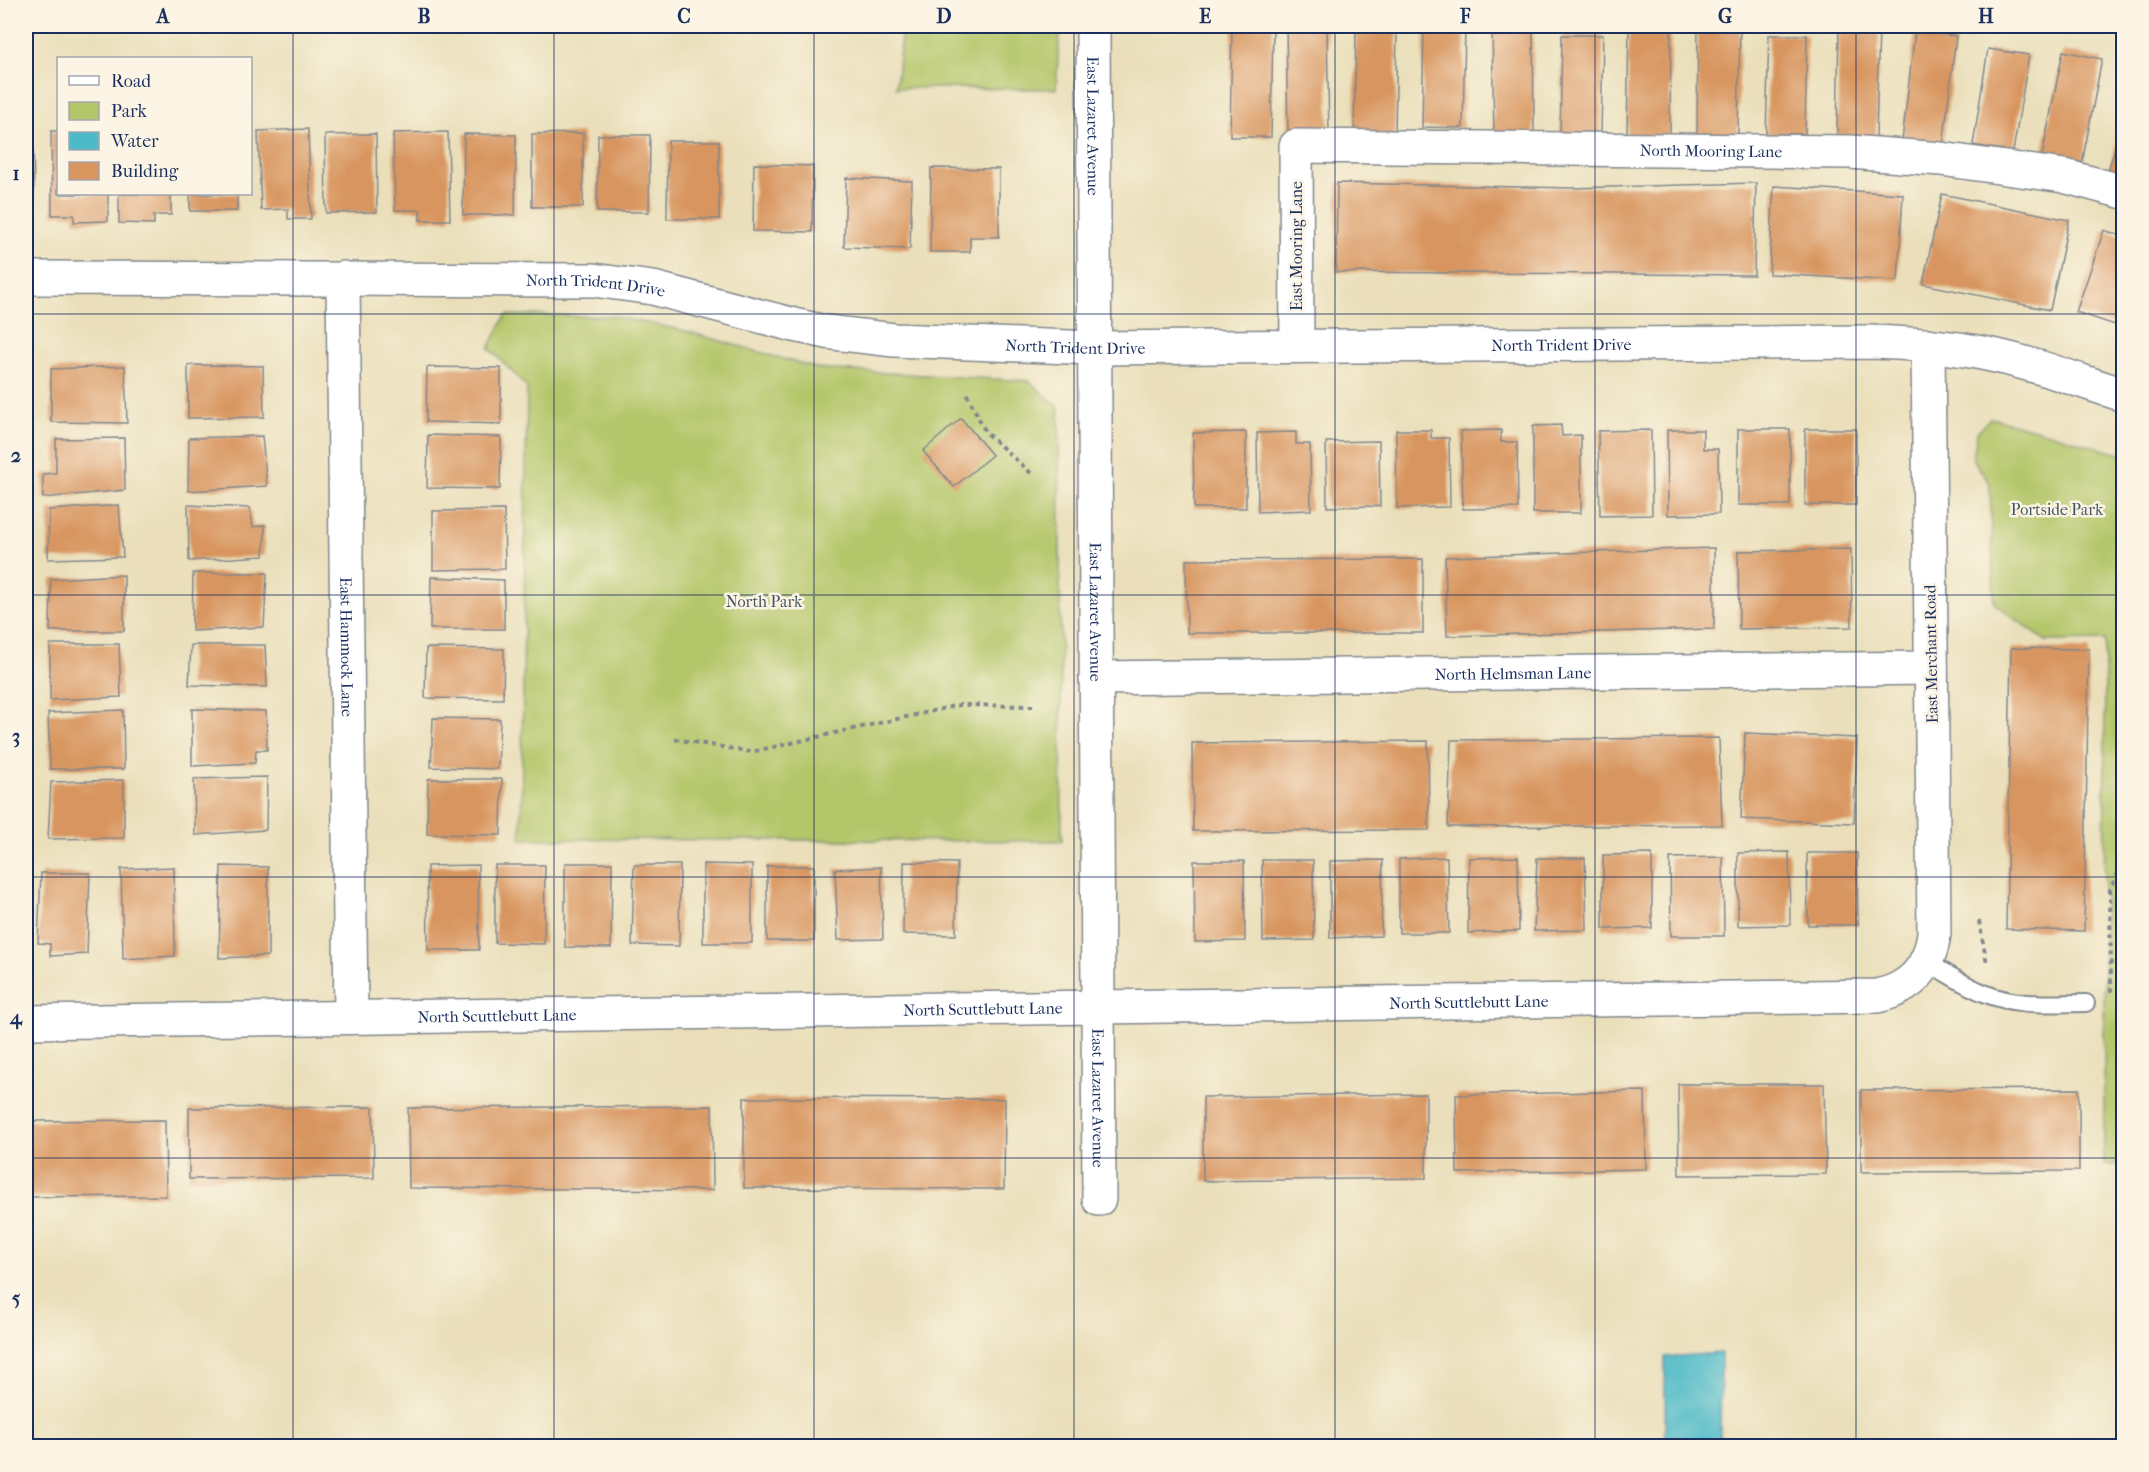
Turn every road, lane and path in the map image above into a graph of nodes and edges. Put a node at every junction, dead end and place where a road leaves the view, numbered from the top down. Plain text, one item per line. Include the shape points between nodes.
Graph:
1 (1092, 26) edge
2 (1296, 146) joint
3 (2124, 192) edge
4 (26, 278) edge
5 (343, 278) junction
6 (1928, 345) junction
7 (1297, 346) junction
8 (1094, 348) junction
9 (968, 394) dead end
10 (2124, 395) edge
11 (1032, 474) dead end
12 (1931, 668) junction
13 (1096, 678) junction
14 (1033, 706) dead end
15 (675, 739) dead end
16 (2124, 862) edge
17 (1978, 921) dead end
18 (1927, 962) junction
19 (1988, 971) dead end
20 (2100, 989) dead end
21 (2086, 1003) dead end
22 (1097, 1007) junction
23 (351, 1017) junction
24 (26, 1022) edge
25 (1099, 1199) dead end

1 - 8 street, East Lazaret Avenue
2 - 3 street, North Mooring Lane via 1850,152 2054,174
2 - 7 street, East Mooring Lane
4 - 5 street, North Trident Drive
5 - 8 street, North Trident Drive via 593,280 653,288 794,325 858,337
5 - 23 street, East Hammock Lane
6 - 7 street, North Trident Drive via 1868,342
6 - 10 street, North Trident Drive via 1999,357
6 - 12 street, East Merchant Road
7 - 8 street, North Trident Drive
8 - 13 street, East Lazaret Avenue
9 - 11 path via 986,433
12 - 13 street, North Helmsman Lane
12 - 18 street, East Merchant Road via 1934,933
13 - 22 street, East Lazaret Avenue
14 - 15 path via 959,705 751,752
16 - 20 path via 2110,889 2111,990
17 - 19 path
18 - 21 lane via 1985,994 2002,999
18 - 22 street, North Scuttlebutt Lane via 1907,985 1876,996
22 - 23 street, North Scuttlebutt Lane
22 - 25 street, East Lazaret Avenue
23 - 24 street, North Scuttlebutt Lane

